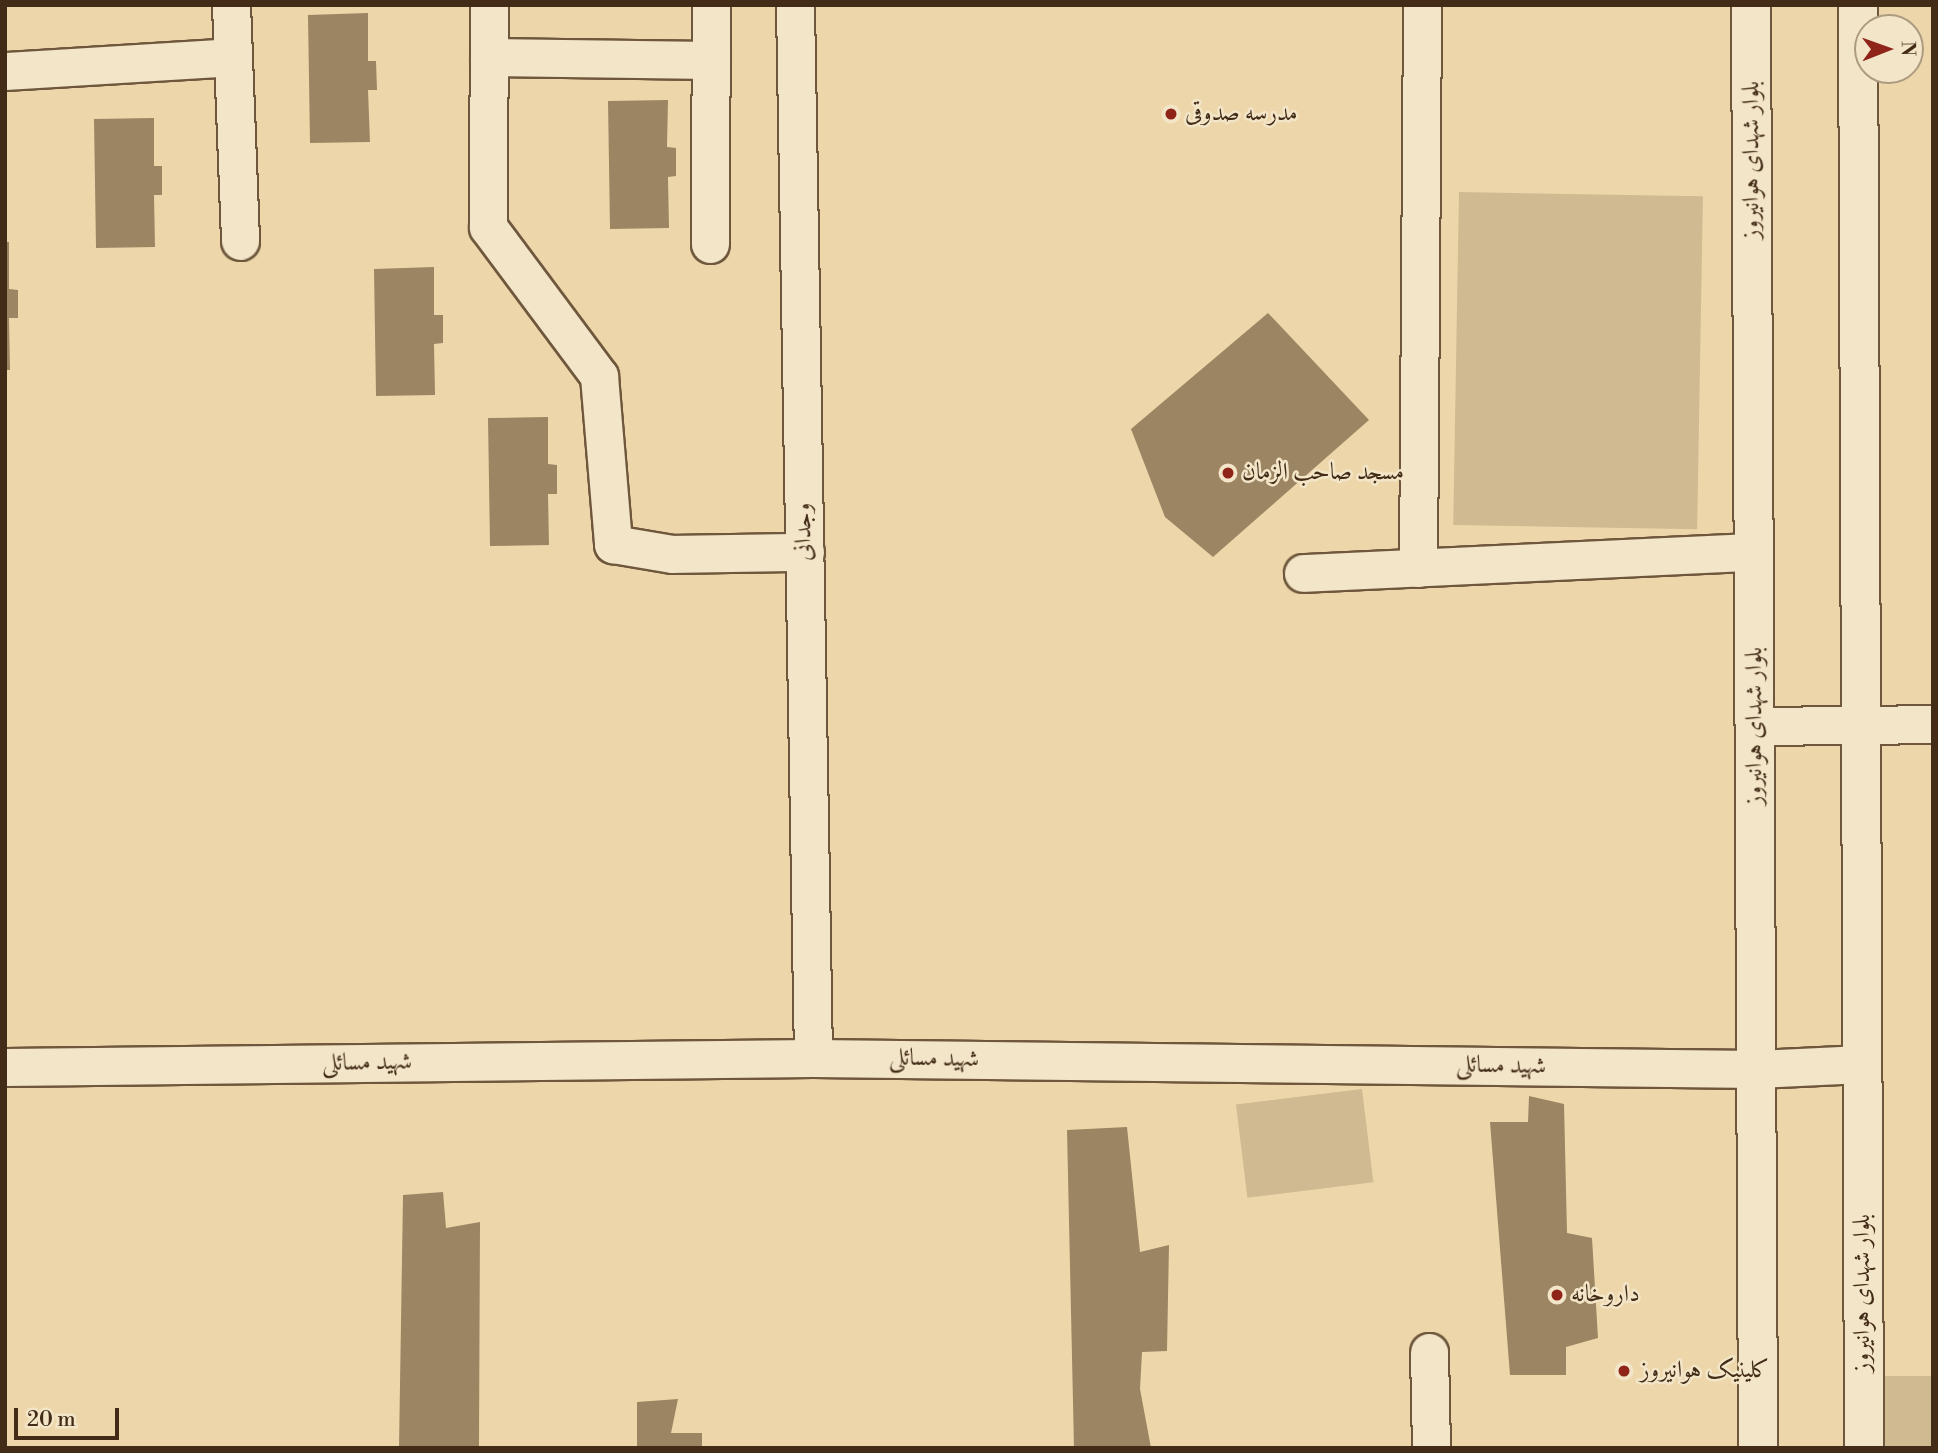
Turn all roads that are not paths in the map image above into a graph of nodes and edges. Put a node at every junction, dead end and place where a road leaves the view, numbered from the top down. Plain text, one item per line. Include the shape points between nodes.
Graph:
1 (231, 5) edge
2 (489, 5) edge
3 (711, 5) edge
4 (795, 5) edge
5 (1422, 5) edge
6 (1751, 5) edge
7 (1858, 5) edge
8 (233, 57) junction
9 (489, 57) junction
10 (711, 60) junction
11 (5, 71) edge
12 (240, 242) dead end
13 (710, 244) dead end
14 (805, 552) junction
15 (1754, 552) junction
16 (1418, 568) junction
17 (1303, 573) dead end
18 (1861, 724) junction
19 (1933, 724) edge
20 (1755, 726) junction
21 (813, 1058) junction
22 (1862, 1064) junction
23 (5, 1067) edge
24 (1756, 1069) junction
25 (1429, 1352) dead end
26 (1430, 1448) edge
27 (1758, 1448) edge
28 (1864, 1448) edge

1 - 8 street
2 - 9 street
3 - 10 street
4 - 14 street, وجدانی
5 - 16 street
6 - 15 main road, بلوار شهدای هوانیروز
7 - 18 main road, بلوار شهدای هوانیروز
8 - 11 street
8 - 12 street
9 - 10 street
9 - 14 street via 488,226 599,376 613,544 672,554
10 - 13 street
14 - 21 street, وجدانی
15 - 16 street
15 - 20 main road, بلوار شهدای هوانیروز
16 - 17 street
18 - 19 street
18 - 20 street
18 - 22 main road, بلوار شهدای هوانیروز
20 - 24 main road, بلوار شهدای هوانیروز
21 - 23 street, شهید مسائلی
21 - 24 street, شهید مسائلی
22 - 24 street, شهید مسائلی
22 - 28 main road, بلوار شهدای هوانیروز
24 - 27 main road, بلوار شهدای هوانیروز
25 - 26 street

